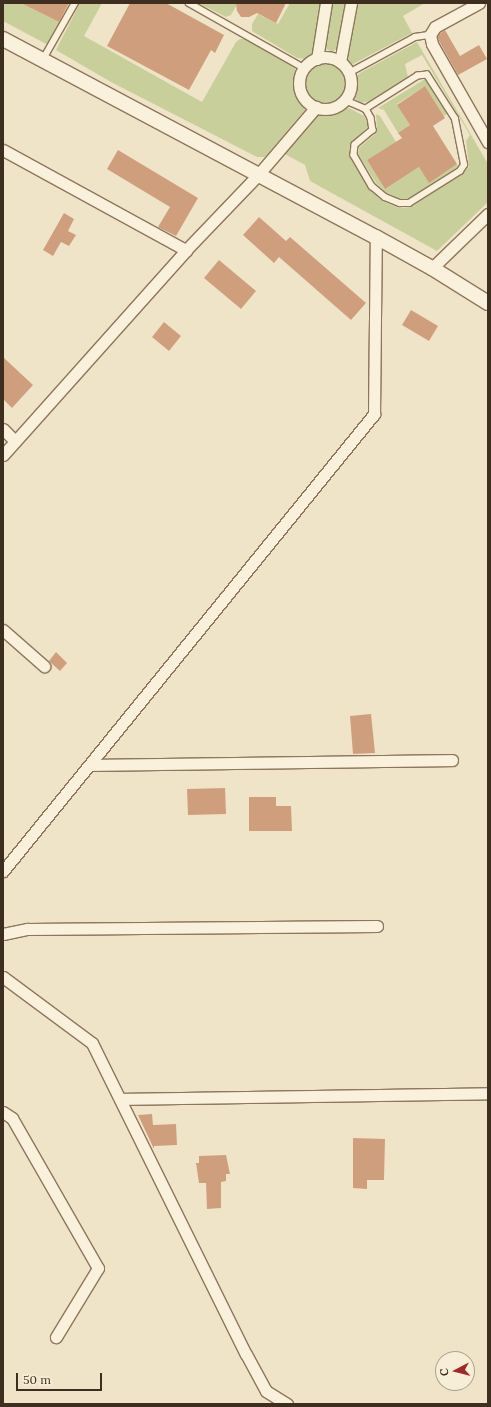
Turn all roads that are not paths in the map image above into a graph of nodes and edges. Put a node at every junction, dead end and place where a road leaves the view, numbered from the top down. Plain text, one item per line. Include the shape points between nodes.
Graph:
1 (75, 3) edge
2 (189, 3) edge
3 (326, 3) edge
4 (350, 3) edge
5 (479, 3) edge
6 (430, 35) junction
7 (3, 39) edge
8 (317, 58) junction
9 (42, 61) junction
10 (340, 62) junction
11 (304, 68) junction
12 (349, 73) junction
13 (345, 100) junction
14 (316, 107) junction
15 (366, 109) junction
16 (488, 142) edge
17 (3, 150) edge
18 (257, 176) junction
19 (488, 214) edge
20 (376, 238) junction
21 (186, 250) junction
22 (432, 268) junction
23 (488, 303) edge
24 (3, 429) edge
25 (15, 441) junction
26 (3, 455) edge
27 (3, 630) edge
28 (44, 666) dead end
29 (452, 760) dead end
30 (92, 765) junction
31 (3, 871) edge
32 (377, 926) dead end
33 (3, 934) edge
34 (3, 977) edge
35 (488, 1093) edge
36 (122, 1099) junction
37 (3, 1112) edge
38 (56, 1337) dead end
39 (287, 1404) edge

1 - 9 lane
2 - 11 lane
3 - 8 street
4 - 10 street
5 - 6 street via 435,27
6 - 12 lane via 415,37
6 - 16 street via 432,44
7 - 9 street
8 - 10 street via 329,57
8 - 11 street
9 - 18 street
10 - 12 street
11 - 14 street via 300,75 300,90 309,103
12 - 13 street via 351,83
13 - 14 street via 332,108
13 - 15 lane
14 - 18 street
15 - 15 lane via 418,76 426,75 455,119 465,161 462,168 410,203 400,203 385,197 372,186 354,155 355,145 373,130 373,122
17 - 21 street
18 - 20 street
18 - 21 street
19 - 22 street
20 - 22 street
20 - 30 street via 374,414
21 - 25 street
22 - 23 street
24 - 25 street
25 - 26 street
27 - 28 street
29 - 30 street
30 - 31 street
32 - 33 street via 27,929
34 - 36 street via 92,1043
35 - 36 street
36 - 39 street via 246,1354 266,1390
37 - 38 street via 12,1118 98,1268

